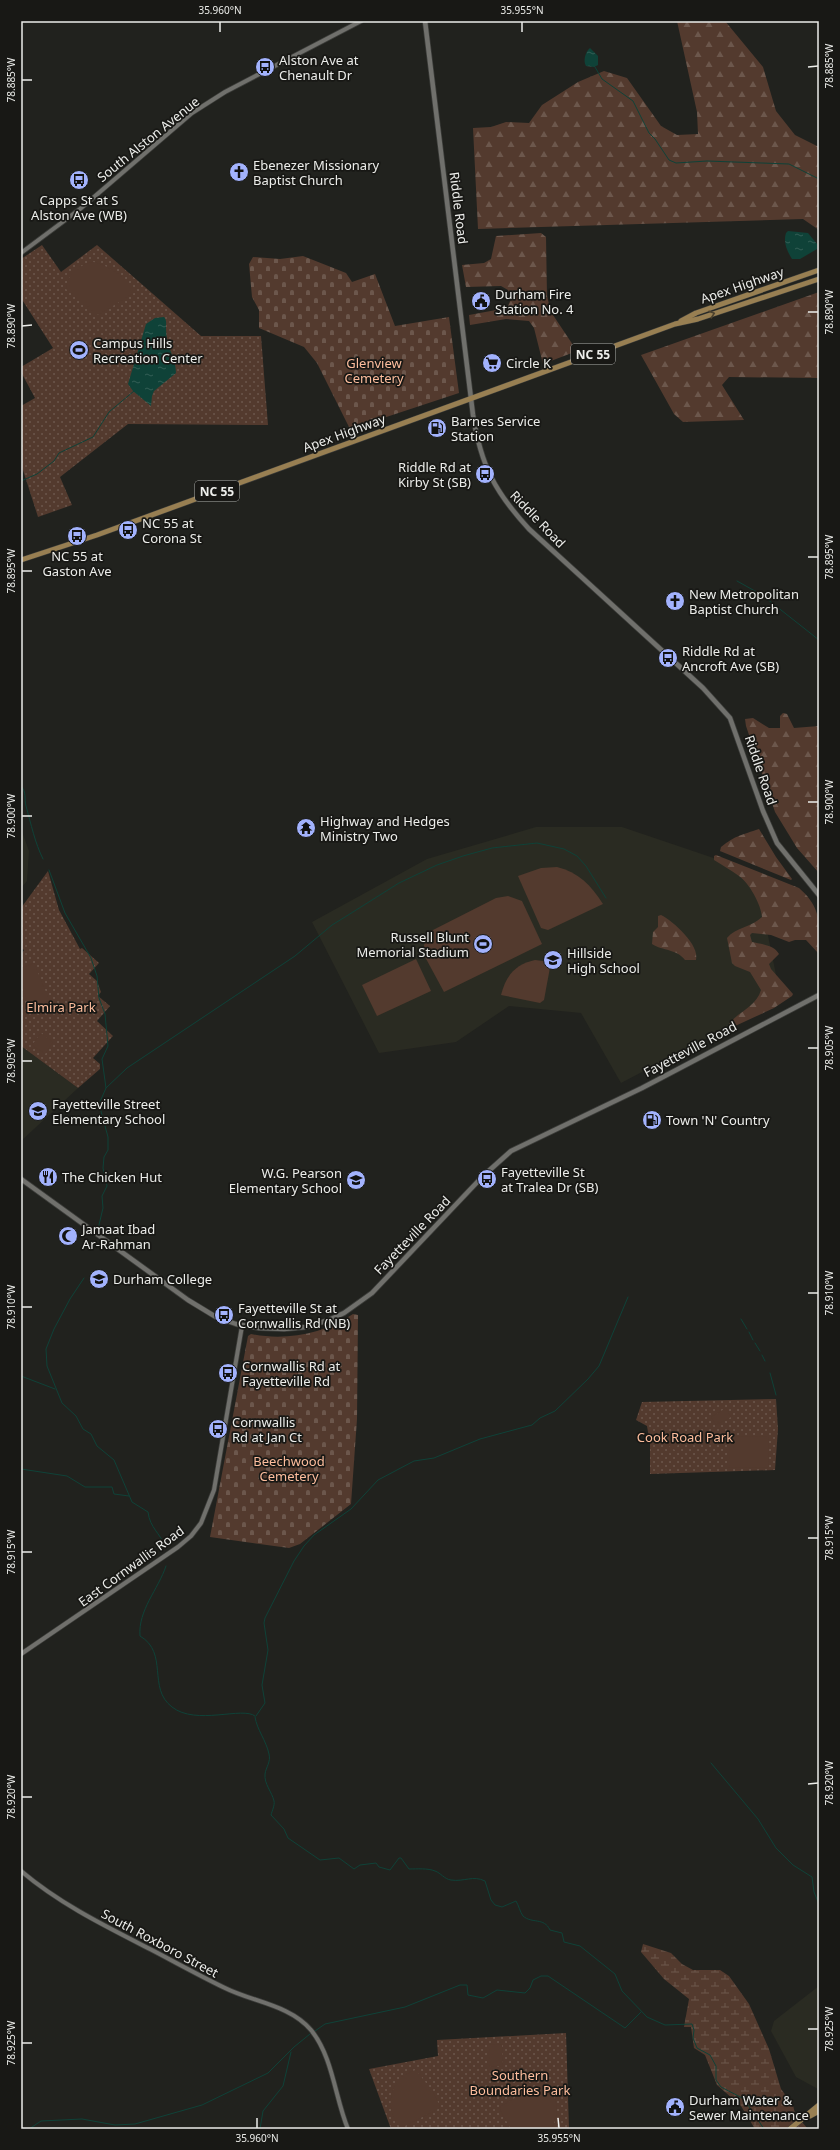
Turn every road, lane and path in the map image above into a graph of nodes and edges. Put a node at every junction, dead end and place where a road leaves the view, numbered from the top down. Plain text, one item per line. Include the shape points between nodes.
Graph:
1 (361, 21) edge
2 (425, 21) edge
3 (21, 253) edge
4 (819, 270) edge
5 (819, 279) edge
6 (675, 324) junction
7 (471, 398) junction
8 (21, 560) edge
9 (819, 895) edge
10 (819, 995) edge
11 (21, 1179) edge
12 (242, 1326) junction
13 (21, 1654) edge
14 (21, 1871) edge
15 (819, 2105) edge
16 (819, 2112) edge
17 (802, 2120) junction
18 (348, 2129) edge
19 (790, 2129) edge

1 - 3 street, South Alston Avenue via 225,92 197,110 71,217
2 - 7 main road, Riddle Road
4 - 6 main road, Apex Highway / NC 55 via 696,313
6 -> 5 main road, Apex Highway / NC 55 via 698,319
6 - 7 main road, Apex Highway / NC 55
7 - 8 main road, Apex Highway / NC 55 via 97,535
7 - 9 main road, Riddle Road via 483,461 501,496 537,537 726,712 774,836 784,854
10 - 12 main road, Fayetteville Road via 642,1088 511,1151 483,1176 372,1293 344,1313 316,1325 296,1328
11 - 12 main road, Fayetteville Road via 200,1308
12 - 13 street, East Cornwallis Road via 214,1490 201,1523 178,1547
14 - 18 street, South Roxboro Street via 58,1899 103,1925 226,1989 284,2010 298,2018 312,2031 320,2044
15 - 17 main road
16 - 17 main road
17 - 19 main road

